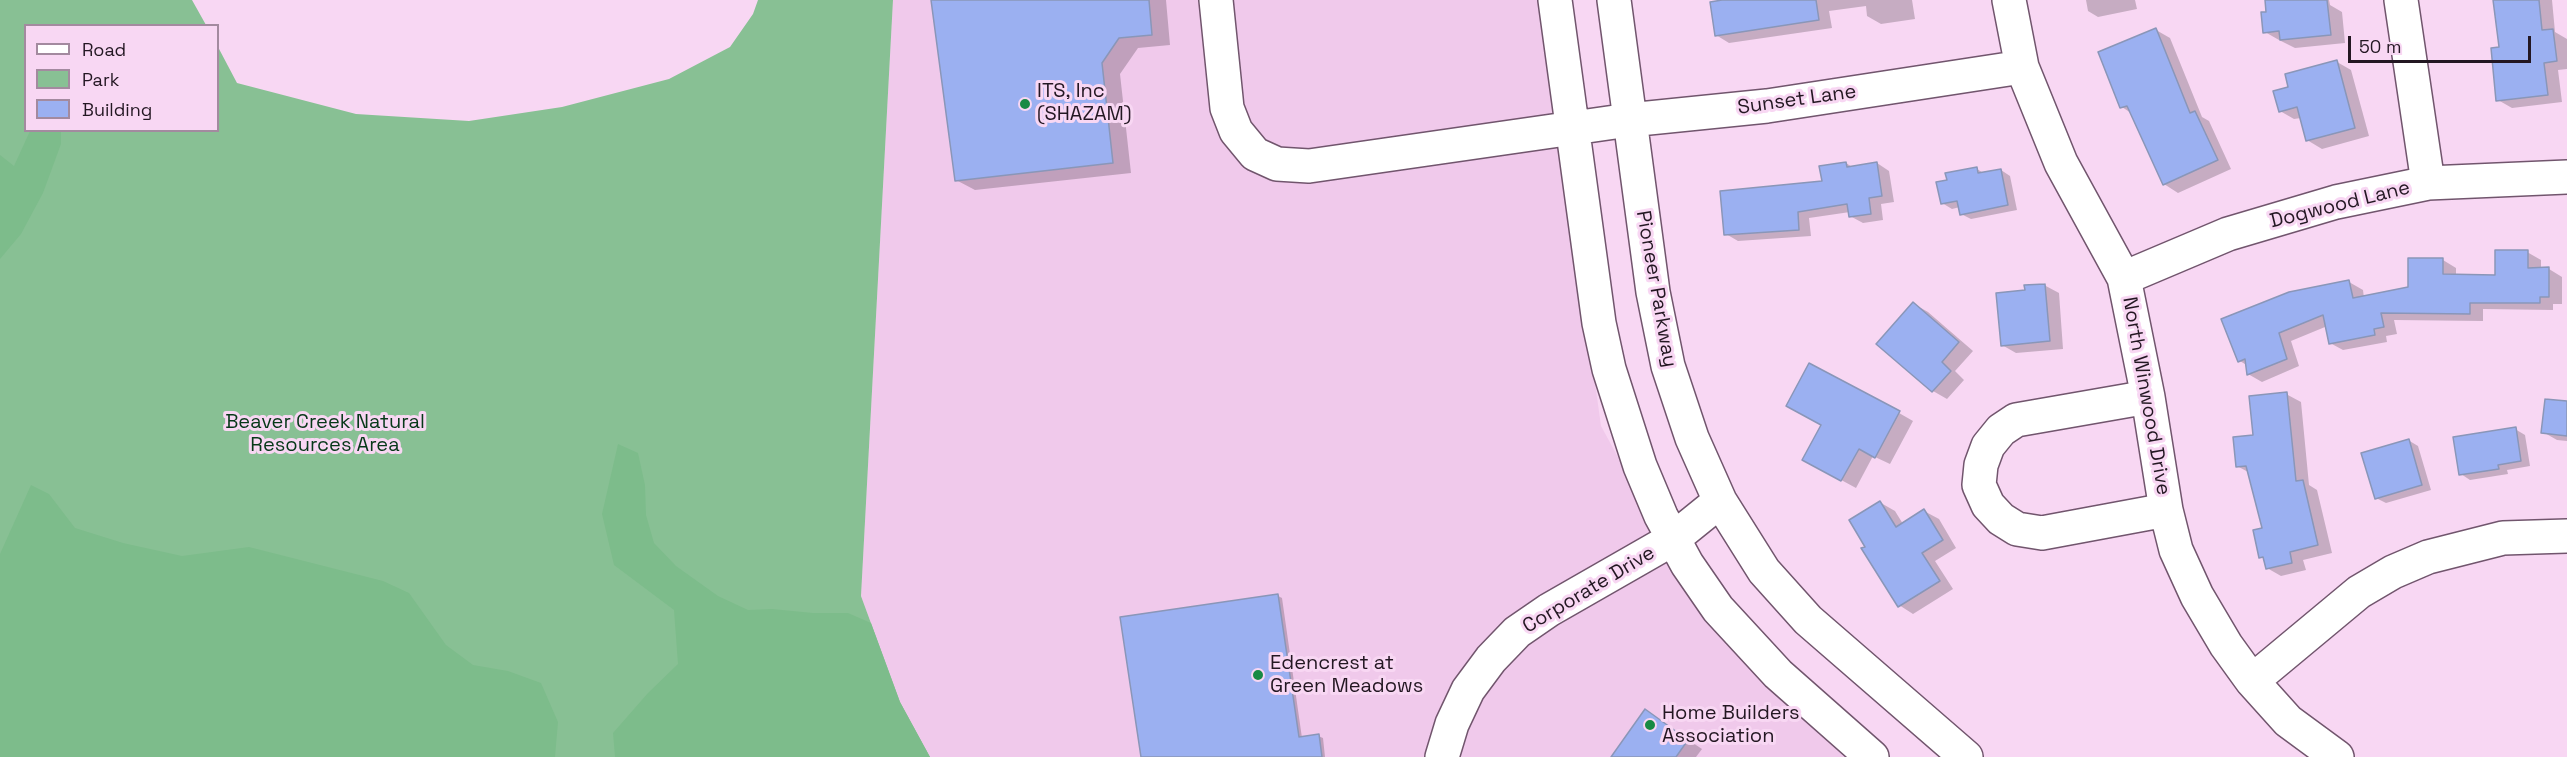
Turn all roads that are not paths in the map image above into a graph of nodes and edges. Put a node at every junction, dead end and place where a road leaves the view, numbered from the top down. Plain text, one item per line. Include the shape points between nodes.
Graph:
1 (1216, 0) edge
2 (1555, 0) edge
3 (1614, 0) edge
4 (2009, 0) edge
5 (2401, 0) edge
6 (2022, 67) junction
7 (1629, 120) junction
8 (1572, 129) junction
9 (2567, 177) edge
10 (2428, 183) junction
11 (2124, 278) junction
12 (2148, 397) junction
13 (1720, 501) junction
14 (2166, 510) junction
15 (2567, 536) edge
16 (1673, 539) junction
17 (2252, 681) junction
18 (1442, 757) edge
19 (1872, 757) edge
20 (1966, 757) edge
21 (2337, 757) edge

1 - 8 street, Sunset Lane via 1227,108 1236,131 1255,154 1277,164 1309,165
2 - 8 street
3 - 7 street, Pioneer Parkway
4 - 6 street, North Winwood Drive
5 - 10 street
6 - 7 street, Sunset Lane via 1767,106
6 - 11 street, North Winwood Drive via 2061,163
7 - 8 street, Sunset Lane
7 - 13 street, Pioneer Parkway via 1653,292 1668,366 1692,438
8 - 16 street via 1609,369 1640,466
9 - 10 street, Dogwood Lane
10 - 11 street, Dogwood Lane via 2336,201 2228,234
11 - 12 street, North Winwood Drive
12 - 14 street, North Winwood Drive
12 - 14 street via 2016,420 1988,446 1979,485 1988,506 2001,519 2017,529 2042,533
13 - 16 street, Corporate Drive
13 - 20 street, Pioneer Parkway via 1764,571 1808,620
14 - 17 street, North Winwood Drive via 2176,550 2197,596
15 - 17 street via 2503,538 2428,557 2393,572 2359,592
16 - 18 street, Corporate Drive via 1517,632 1468,690
16 - 19 street via 1718,609 1778,674
17 - 21 street, North Winwood Drive via 2288,721

